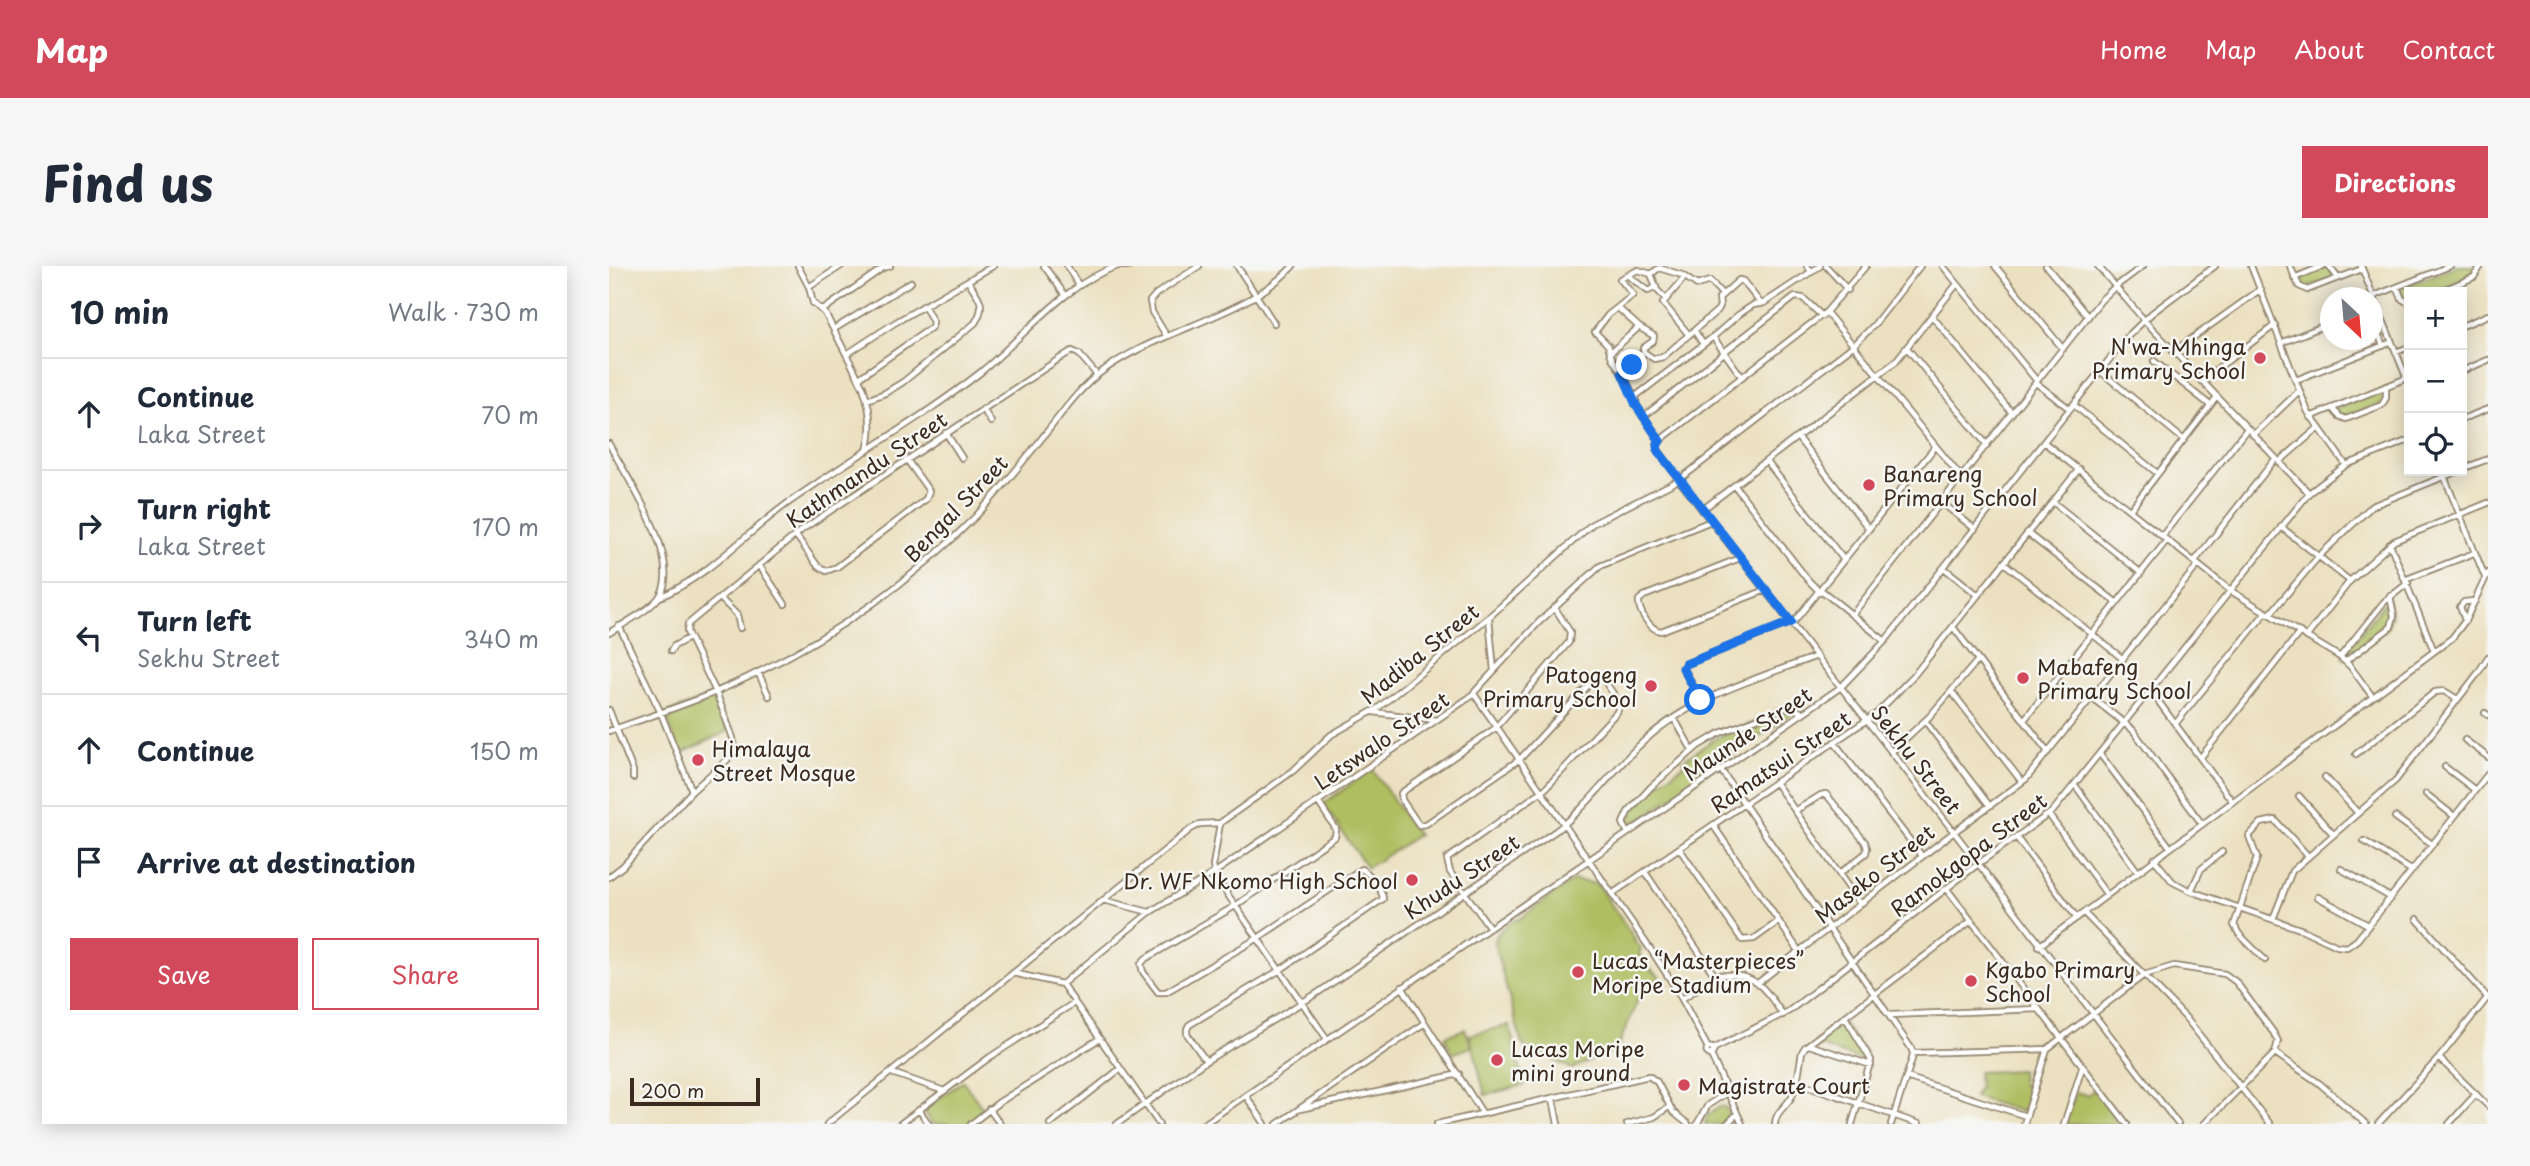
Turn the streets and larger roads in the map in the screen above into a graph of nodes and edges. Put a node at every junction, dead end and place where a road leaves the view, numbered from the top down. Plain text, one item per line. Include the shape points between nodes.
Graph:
1 (798, 266) edge
2 (841, 266) edge
3 (890, 266) edge
4 (993, 266) edge
5 (1044, 266) edge
6 (1067, 266) edge
7 (1119, 266) edge
8 (1129, 266) edge
9 (1199, 266) edge
10 (1237, 266) edge
11 (1293, 266) edge
12 (1807, 266) edge
13 (1820, 266) edge
14 (1826, 266) edge
15 (1866, 266) edge
16 (1920, 266) edge
17 (1943, 266) edge
18 (1995, 266) edge
19 (2046, 266) edge
20 (2098, 266) edge
21 (2143, 266) edge
22 (2215, 266) edge
23 (2251, 266) edge
24 (2290, 266) edge
25 (2323, 266) edge
26 (2329, 266) edge
27 (2450, 266) edge
28 (2481, 266) edge
29 (883, 267) edge
30 (2362, 267) edge
31 (1812, 272) junction
32 (1651, 274) junction
33 (1627, 275) junction
34 (1685, 277) junction
35 (2294, 278) junction
36 (2339, 278) junction
37 (968, 281) junction
38 (911, 282) dead end
39 (1957, 284) junction
40 (1079, 286) junction
41 (809, 287) junction
42 (1642, 287) junction
43 (2115, 287) junction
44 (2370, 287) edge
45 (2397, 287) junction
46 (2451, 287) edge
47 (1656, 288) junction
48 (1848, 289) junction
49 (2261, 289) junction
50 (2383, 292) edge
51 (1633, 293) junction
52 (1255, 294) junction
53 (1722, 294) junction
54 (1065, 295) junction
55 (1665, 298) junction
56 (2404, 300) edge
57 (1761, 304) junction
58 (924, 305) junction
59 (1618, 308) junction
60 (823, 310) junction
61 (1824, 314) junction
62 (1932, 316) junction
63 (2488, 316) edge
64 (2088, 317) junction
65 (2144, 320) junction
66 (2383, 322) edge
67 (1274, 323) dead end
68 (2467, 324) edge
69 (2275, 325) junction
70 (1639, 327) junction
71 (2320, 327) edge
72 (834, 329) junction
73 (1694, 330) junction
74 (1166, 335) junction
75 (1689, 335) junction
76 (1713, 337) junction
77 (2282, 342) junction
78 (2392, 342) junction
79 (1703, 344) junction
80 (1854, 345) junction
81 (2383, 346) edge
82 (1907, 348) junction
83 (2063, 349) junction
84 (2404, 349) edge
85 (2373, 350) edge
86 (1644, 352) junction
87 (2173, 352) junction
88 (2396, 352) junction
89 (1611, 353) junction
90 (1724, 353) junction
91 (847, 354) junction
92 (2488, 360) edge
93 (2154, 361) dead end
94 (2467, 369) edge
95 (2099, 371) junction
96 (2404, 371) edge
97 (1622, 373) junction
98 (1097, 375) junction
99 (1878, 376) junction
100 (1742, 377) junction
101 (859, 378) junction
102 (2296, 380) junction
103 (2201, 381) junction
104 (2037, 382) junction
105 (2404, 382) edge
106 (2386, 387) junction
107 (2299, 391) junction
108 (2216, 398) junction
109 (1635, 399) junction
110 (867, 400) junction
111 (2210, 405) junction
112 (2072, 407) junction
113 (2332, 408) junction
114 (983, 409) junction
115 (2488, 409) edge
116 (2012, 413) junction
117 (1643, 417) junction
118 (2310, 417) junction
119 (2467, 417) edge
120 (992, 422) dead end
121 (2318, 428) junction
122 (2247, 429) junction
123 (946, 433) junction
124 (2253, 435) junction
125 (1798, 438) junction
126 (2183, 439) junction
127 (2404, 442) edge
128 (1658, 443) junction
129 (2045, 443) junction
130 (609, 444) edge
131 (1987, 445) junction
132 (1935, 447) junction
133 (867, 452) junction
134 (963, 458) dead end
135 (907, 459) junction
136 (2488, 459) edge
137 (2278, 460) junction
138 (1767, 462) junction
139 (2346, 465) junction
140 (2467, 467) edge
141 (2078, 470) junction
142 (2157, 473) junction
143 (2439, 476) edge
144 (2444, 476) edge
145 (1961, 477) junction
146 (1679, 480) junction
147 (1735, 486) junction
148 (2309, 493) junction
149 (1941, 502) junction
150 (2053, 502) junction
151 (2488, 503) edge
152 (1702, 510) junction
153 (2130, 510) junction
154 (2459, 514) junction
155 (1711, 521) junction
156 (2281, 527) junction
157 (1869, 529) junction
158 (1975, 530) junction
159 (2027, 533) junction
160 (795, 534) junction
161 (2162, 536) junction
162 (2167, 540) junction
163 (2390, 544) junction
164 (2474, 554) junction
165 (2319, 556) junction
166 (1740, 558) junction
167 (1844, 560) junction
168 (2004, 563) junction
169 (2196, 564) junction
170 (759, 565) junction
171 (1944, 568) junction
172 (2141, 573) junction
173 (2487, 575) edge
174 (2350, 581) junction
175 (2407, 581) junction
176 (1766, 590) junction
177 (2231, 590) junction
178 (1821, 591) junction
179 (1978, 595) junction
180 (2390, 596) junction
181 (660, 597) junction
182 (720, 598) junction
183 (2475, 600) junction
184 (2117, 603) junction
185 (785, 604) dead end
186 (1555, 608) junction
187 (2268, 613) junction
188 (1852, 615) junction
189 (1489, 617) junction
190 (2465, 621) junction
191 (1792, 623) junction
192 (619, 626) junction
193 (1953, 627) junction
194 (740, 628) dead end
195 (2300, 632) junction
196 (609, 633) edge
197 (2092, 635) junction
198 (2307, 636) junction
199 (689, 638) junction
200 (1885, 641) junction
201 (671, 650) dead end
202 (2434, 651) junction
203 (1817, 656) junction
204 (2340, 657) junction
205 (2488, 657) edge
206 (2123, 659) junction
207 (1978, 660) junction
208 (2346, 661) junction
209 (1494, 671) junction
210 (758, 672) junction
211 (1841, 687) junction
212 (2150, 690) junction
213 (1952, 691) junction
214 (716, 692) junction
215 (1474, 694) junction
216 (769, 696) dead end
217 (2372, 696) junction
218 (2091, 697) junction
219 (2457, 699) junction
220 (1700, 700) junction
221 (609, 710) edge
222 (660, 712) junction
223 (1372, 712) junction
224 (1804, 713) junction
225 (1674, 718) junction
226 (1436, 720) junction
227 (1867, 720) junction
228 (2024, 720) junction
229 (1925, 721) junction
230 (2125, 722) junction
231 (2176, 723) junction
232 (1497, 727) junction
233 (617, 728) junction
234 (609, 732) edge
235 (2465, 740) dead end
236 (1834, 742) junction
237 (1692, 750) junction
238 (1891, 752) junction
239 (2048, 752) junction
240 (2100, 754) junction
241 (2357, 754) dead end
242 (2201, 757) junction
243 (2488, 757) edge
244 (1520, 759) junction
245 (2445, 767) dead end
246 (1721, 770) junction
247 (2488, 774) edge
248 (2325, 777) dead end
249 (633, 778) dead end
250 (1775, 782) junction
251 (2022, 782) junction
252 (2075, 785) junction
253 (2475, 790) junction
254 (692, 791) junction
255 (1541, 792) junction
256 (2425, 794) dead end
257 (2299, 796) dead end
258 (2232, 801) junction
259 (1318, 802) junction
260 (1743, 803) junction
261 (1989, 805) junction
262 (1795, 811) junction
263 (2358, 813) junction
264 (2049, 815) junction
265 (2454, 816) junction
266 (2395, 817) dead end
267 (1220, 823) junction
268 (2202, 824) junction
269 (1564, 825) junction
270 (1713, 825) junction
271 (1954, 831) junction
272 (1628, 833) junction
273 (2333, 834) junction
274 (2016, 837) junction
275 (2364, 841) dead end
276 (2433, 844) junction
277 (2170, 847) junction
278 (1679, 848) junction
279 (2222, 852) dead end
280 (1922, 856) junction
281 (2308, 856) junction
282 (2154, 859) junction
283 (1589, 860) junction
284 (1978, 864) junction
285 (2341, 869) dead end
286 (2411, 870) junction
287 (1645, 872) junction
288 (2138, 872) junction
289 (1214, 873) junction
290 (1839, 874) junction
291 (609, 877) edge
292 (1947, 888) junction
293 (2192, 891) junction
294 (1465, 893) junction
295 (1612, 894) junction
296 (2107, 895) junction
297 (2318, 897) dead end
298 (2390, 897) junction
299 (1103, 900) junction
300 (1860, 904) junction
301 (1235, 906) junction
302 (2239, 907) junction
303 (1150, 912) junction
304 (2084, 912) junction
305 (2077, 918) junction
306 (2273, 919) junction
307 (2417, 919) dead end
308 (1779, 921) junction
309 (1971, 921) junction
310 (2368, 925) junction
311 (1490, 928) junction
312 (1829, 928) junction
313 (1258, 938) junction
314 (2039, 946) junction
315 (1799, 951) junction
316 (2265, 960) dead end
317 (1852, 961) junction
318 (1280, 970) junction
319 (1013, 973) junction
320 (1715, 975) junction
321 (2144, 975) junction
322 (1759, 982) junction
323 (1062, 984) junction
324 (1402, 987) junction
325 (1875, 993) junction
326 (2488, 997) edge
327 (1682, 999) junction
328 (1075, 1003) junction
329 (1301, 1003) junction
330 (2038, 1009) junction
331 (2092, 1014) junction
332 (1783, 1015) junction
333 (1890, 1015) junction
334 (1845, 1017) junction
335 (1425, 1023) junction
336 (2061, 1038) junction
337 (1099, 1039) junction
338 (1327, 1039) junction
339 (1807, 1046) junction
340 (2047, 1049) junction
341 (1711, 1051) junction
342 (2275, 1052) junction
343 (1913, 1053) junction
344 (2439, 1058) junction
345 (1206, 1061) junction
346 (1871, 1065) junction
347 (2082, 1067) junction
348 (1120, 1069) junction
349 (891, 1072) junction
350 (1459, 1074) junction
351 (1906, 1077) junction
352 (1797, 1082) junction
353 (2241, 1087) junction
354 (944, 1091) junction
355 (1728, 1092) junction
356 (2476, 1094) junction
357 (1245, 1095) junction
358 (1552, 1098) junction
359 (1144, 1103) junction
360 (1859, 1103) junction
361 (2488, 1106) edge
362 (1669, 1107) junction
363 (989, 1109) junction
364 (1299, 1109) junction
365 (919, 1110) junction
366 (1483, 1114) junction
367 (1737, 1114) junction
368 (1894, 1115) junction
369 (2026, 1116) junction
370 (1654, 1117) junction
371 (827, 1124) edge
372 (900, 1124) edge
373 (929, 1124) edge
374 (971, 1124) edge
375 (999, 1124) edge
376 (1050, 1124) edge
377 (1117, 1124) edge
378 (1159, 1124) edge
379 (1204, 1124) edge
380 (1265, 1124) edge
381 (1277, 1124) edge
382 (1437, 1124) edge
383 (1558, 1124) edge
384 (1626, 1124) edge
385 (1652, 1124) edge
386 (1688, 1124) edge
387 (1697, 1124) edge
388 (1727, 1124) edge
389 (1742, 1124) edge
390 (1775, 1124) edge
391 (1852, 1124) edge
392 (1891, 1124) edge
393 (1919, 1124) edge
394 (2024, 1124) edge
395 (2064, 1124) edge
396 (2127, 1124) edge
397 (2178, 1124) edge
398 (2204, 1124) edge
399 (2270, 1124) edge
400 (2366, 1124) edge
401 (2378, 1124) edge
402 (2449, 1124) edge

1 - 41 street
2 - 41 street
3 - 29 street
4 - 37 street
5 - 54 street
6 - 40 street
7 - 8 street
7 - 40 street
9 - 74 street via 1150,301
10 - 52 street
11 - 52 street, Bengal Street
12 - 31 street
13 - 31 street
14 - 48 street
15 - 48 street
16 - 80 street, Madiba Street
17 - 39 street
18 - 83 street
19 - 64 street
20 - 43 street
21 - 43 street
22 - 65 street, Maunde Street
23 - 49 street
24 - 35 street
25 - 35 street
26 - 36 street
27 - 45 street
28 - 46 street via 2474,277
29 - 60 street
30 - 36 street
30 - 44 street
31 - 57 street
32 - 33 street via 1638,270
32 - 34 street via 1659,268
32 - 47 street
33 - 42 street
33 - 51 street via 1620,280
34 - 53 street via 1697,285 1712,282
34 - 55 street
35 - 36 street via 2307,289
37 - 58 street
37 - 110 street via 982,304 975,323 903,383
38 - 72 street
39 - 62 street
39 - 104 street
40 - 54 street
41 - 60 street via 813,303
42 - 47 street
42 - 51 street
43 - 64 street
43 - 65 street
45 - 50 street
45 - 56 street
47 - 55 street
48 - 61 street
49 - 69 street
49 - 87 street
51 - 59 street
52 - 67 street
52 - 74 street, Bengal Street
53 - 57 street via 1742,280
53 - 73 street via 1720,308
54 - 133 street via 982,371
55 - 75 street via 1663,305
57 - 76 street via 1738,315
58 - 91 street
58 - 101 street via 932,327
59 - 70 street
59 - 89 street, Sekhu Street via 1595,332
60 - 72 street
61 - 80 street
61 - 90 street via 1795,297
61 - 100 street
62 - 82 street
62 - 116 street
63 - 68 street
64 - 83 street
65 - 87 street
65 - 95 street, Maunde Street
66 - 78 street
69 - 77 street
69 - 103 street
70 - 86 street via 1655,337
70 - 89 street
71 - 77 street
72 - 91 street
73 - 75 street
73 - 79 street
74 - 98 street, Bengal Street
75 - 86 street via 1661,358 1652,359
76 - 79 street
76 - 90 street
77 - 102 street
78 - 81 street
78 - 88 street
79 - 109 street
80 - 99 street
80 - 146 street, Madiba Street
82 - 99 street
82 - 131 street
83 - 104 street
84 - 88 street
85 - 102 street
86 - 97 street
87 - 103 street
88 - 96 street
89 - 97 street, Sekhu Street
90 - 100 street
90 - 117 street
91 - 101 street
92 - 94 street
93 - 111 street
95 - 112 street, Maunde Street
95 - 126 street
97 - 109 street, Sekhu Street
98 - 114 street, Kathmandu Street via 1072,351
98 - 210 street, Bengal Street via 1002,487 929,561 851,620
99 - 125 street
99 - 132 street
100 - 128 street
101 - 110 street
102 - 107 street
103 - 108 street
104 - 112 street
104 - 116 street
105 - 106 street
106 - 113 street
106 - 113 street via 2382,405 2346,419
107 - 118 street
107 - 124 street
108 - 111 street
108 - 122 street
109 - 117 street, Sekhu Street
110 - 133 street
111 - 126 street
112 - 129 street, Maunde Street
112 - 142 street
113 - 118 street
114 - 120 street
114 - 123 street, Kathmandu Street
115 - 119 street
116 - 131 street
117 - 128 street, Sekhu Street
118 - 121 street
121 - 137 street, Maseko Street
121 - 139 street
122 - 124 street
122 - 161 street
123 - 134 street
123 - 135 street, Kathmandu Street
124 - 137 street
125 - 138 street
125 - 157 street
126 - 142 street
127 - 139 street, Ramokgopa Street
128 - 146 street, Sekhu Street
129 - 141 street
129 - 158 street, Maunde Street
130 - 181 street via 660,543 665,573
131 - 145 street
132 - 145 street
132 - 157 street
133 - 181 street via 765,520 691,581
135 - 160 street, Kathmandu Street
135 - 160 street via 929,491 926,499 837,567 820,568
136 - 140 street
137 - 148 street
137 - 169 street, Maseko Street
138 - 147 street
138 - 167 street
139 - 148 street, Ramokgopa Street
141 - 150 street, Ramatsui Street
141 - 153 street
142 - 153 street
143 - 165 street via 2372,506
144 - 154 street
145 - 149 street
146 - 152 street, Sekhu Street
146 - 189 street, Madiba Street via 1592,524
147 - 152 street
147 - 178 street
148 - 156 street, Ramokgopa Street
149 - 158 street
149 - 188 street
150 - 159 street, Ramatsui Street
150 - 172 street
151 - 154 street
152 - 155 street, Sekhu Street
153 - 161 street
154 - 163 street
154 - 164 street
155 - 166 street, Sekhu Street
155 - 186 street, Letswalo Street via 1605,564
156 - 165 street
156 - 177 street, Ramokgopa Street
157 - 167 street
158 - 171 street, Maunde Street
159 - 168 street, Ramatsui Street
159 - 184 street
160 - 170 street, Kathmandu Street
161 - 162 street
162 - 169 street
162 - 172 street
163 - 174 street
163 - 175 street
164 - 173 street
164 - 175 street
165 - 174 street
165 - 187 street
166 - 176 street, Sekhu Street
166 - 176 street via 1644,596 1638,602 1653,629 1661,631
167 - 178 street
168 - 179 street, Ramatsui Street
168 - 197 street
169 - 177 street
169 - 206 street, Maseko Street
170 - 182 street, Kathmandu Street
170 - 185 street
171 - 179 street
171 - 200 street, Maunde Street
172 - 184 street
173 - 183 street
174 - 198 street
175 - 180 street
175 - 202 street
176 - 191 street, Sekhu Street
177 - 187 street
177 - 212 street, Ramokgopa Street
178 - 188 street
178 - 191 street
179 - 193 street, Ramatsui Street
180 - 204 street
180 - 208 street via 2391,627
181 - 192 street
182 - 194 street via 737,615
182 - 199 street, Kathmandu Street via 688,624
183 - 190 street
183 - 190 street via 2460,607
184 - 197 street
186 - 209 street, Letswalo Street
186 - 232 street via 1570,632 1569,642
187 - 195 street
187 - 231 street
188 - 200 street
189 - 209 street
189 - 223 street, Madiba Street
190 - 202 street
191 - 203 street, Sekhu Street
191 - 220 street via 1686,664 1685,674
192 - 196 street
192 - 222 street
193 - 207 street
193 - 227 street, Ramatsui Street via 1907,683
195 - 198 street
195 - 242 street
197 - 206 street
197 - 228 street
198 - 204 street
199 - 201 street, Kathmandu Street
199 - 214 street
200 - 211 street, Maunde Street
202 - 217 street
203 - 211 street, Sekhu Street
203 - 220 street, Khudu Street
204 - 208 street
205 - 219 street
206 - 218 street, Maseko Street
207 - 213 street
207 - 228 street
208 - 217 street
209 - 215 street, Letswalo Street
210 - 214 street, Bengal Street
210 - 216 street
211 - 224 street, Maunde Street
211 - 227 street, Sekhu Street
212 - 230 street, Ramokgopa Street
212 - 231 street
213 - 229 street
213 - 251 street
214 - 222 street, Bengal Street
214 - 254 street via 734,748
215 - 226 street, Letswalo Street
215 - 232 street
217 - 258 street
218 - 230 street
218 - 239 street, Maseko Street
219 - 241 street via 2438,691
219 - 263 street via 2396,780
220 - 225 street, Khudu Street
221 - 233 street
222 - 233 street, Bengal Street
222 - 254 street
223 - 226 street
223 - 267 street, Madiba Street via 1331,735 1293,771
224 - 237 street via 1785,708 1720,733
224 - 246 street, Maunde Street
225 - 237 street
225 - 269 street, Khudu Street via 1639,745
226 - 259 street, Letswalo Street
227 - 236 street, Ramatsui Street
227 - 238 street, Sekhu Street
228 - 239 street
229 - 238 street
229 - 261 street
230 - 240 street, Ramokgopa Street
230 - 268 street
231 - 242 street
232 - 244 street
232 - 244 street via 1402,792 1400,797 1419,825
233 - 234 street, Bengal Street
233 - 249 street
235 - 243 street
236 - 250 street, Ramatsui Street
236 - 280 street
237 - 272 street via 1625,816
238 - 271 street, Sekhu Street
239 - 251 street, Maseko Street
240 - 252 street, Ramokgopa Street
240 - 277 street
242 - 258 street
244 - 255 street
244 - 255 street via 1594,679 1602,678 1619,709
245 - 253 street
246 - 260 street
246 - 272 street, Maunde Street
247 - 253 street
248 - 263 street
250 - 260 street, Ramatsui Street
250 - 262 street
251 - 261 street, Maseko Street
252 - 264 street, Ramokgopa Street
252 - 288 street
253 - 265 street
254 - 291 street
255 - 269 street
255 - 294 street via 1449,856 1448,868
256 - 265 street
257 - 273 street
258 - 268 street
259 - 289 street, Letswalo Street
259 - 301 street via 1336,835
260 - 270 street, Ramatsui Street
260 - 312 street
261 - 271 street, Maseko Street
262 - 290 street
262 - 290 street via 1826,794 1865,842 1866,853
263 - 273 street
264 - 274 street, Ramokgopa Street
264 - 296 street
265 - 276 street
266 - 276 street
267 - 289 street
267 - 299 street via 1191,829
268 - 277 street
269 - 283 street
269 - 294 street, Khudu Street
270 - 278 street, Ramatsui Street
270 - 308 street
271 - 280 street, Maseko Street
271 - 284 street, Sekhu Street
272 - 283 street, Maunde Street
273 - 281 street
274 - 284 street, Ramokgopa Street
274 - 305 street
275 - 286 street
276 - 286 street
277 - 282 street
278 - 287 street, Ramatsui Street
278 - 308 street via 1742,940 1754,939
279 - 293 street via 2201,869
280 - 300 street, Maseko Street
281 - 302 street via 2276,820 2257,826 2249,839 2257,858
281 - 306 street via 2289,874
282 - 288 street
282 - 293 street via 2173,882
283 - 295 street
283 - 311 street, Maunde Street
284 - 292 street, Ramokgopa Street
284 - 314 street, Sekhu Street
285 - 298 street
286 - 298 street
287 - 295 street, Ramatsui Street
287 - 320 street
288 - 296 street
289 - 301 street
289 - 303 street, Letswalo Street
290 - 300 street
292 - 309 street
292 - 317 street, Ramokgopa Street
293 - 302 street
294 - 311 street
294 - 329 street, Khudu Street
295 - 327 street
296 - 304 street
297 - 310 street
298 - 310 street
299 - 303 street
299 - 319 street
300 - 312 street, Maseko Street
301 - 313 street
301 - 313 street via 1142,962 1143,972 1161,994
302 - 306 street
302 - 316 street via 2235,928
303 - 323 street, Letswalo Street
304 - 305 street
304 - 321 street
305 - 314 street
306 - 310 street via 2342,947 2353,944
307 - 326 street
308 - 315 street
309 - 325 street
309 - 330 street
311 - 324 street, Maunde Street
312 - 315 street, Maseko Street
312 - 317 street
313 - 318 street
313 - 318 street via 1359,870 1364,869 1374,882 1383,896 1380,903
314 - 331 street, Sekhu Street
315 - 322 street, Maseko Street
317 - 325 street
317 - 332 street, Ramokgopa Street
318 - 329 street
318 - 345 street via 1187,1027
319 - 323 street
319 - 349 street
320 - 322 street
320 - 327 street
321 - 331 street
321 - 342 street via 2174,966 2228,975 2273,1032 2278,1041
321 - 353 street
322 - 332 street
323 - 328 street
324 - 335 street
324 - 338 street, Maunde Street
325 - 333 street
325 - 334 street
326 - 344 street
327 - 341 street
328 - 337 street
328 - 354 street
329 - 338 street
329 - 345 street, Khudu Street
330 - 333 street
330 - 336 street
331 - 336 street
331 - 397 street, Sekhu Street
332 - 341 street, Ramokgopa Street
333 - 343 street
334 - 339 street
334 - 346 street
335 - 350 street
335 - 364 street
336 - 340 street
336 - 347 street
337 - 348 street
337 - 363 street
338 - 357 street, Maunde Street
339 - 346 street
339 - 352 street
340 - 343 street
340 - 369 street
341 - 355 street
342 - 353 street
342 - 400 street
343 - 351 street
344 - 356 street
344 - 401 street
345 - 359 street, Khudu Street
346 - 360 street
347 - 395 street
347 - 396 street
348 - 359 street
348 - 376 street
349 - 354 street
349 - 371 street
350 - 364 street
350 - 366 street
351 - 368 street
351 - 369 street
352 - 360 street
352 - 390 street
353 - 398 street
353 - 399 street
354 - 365 street
355 - 367 street
355 - 387 street via 1708,1105
356 - 361 street
356 - 402 street
357 - 379 street, Maunde Street
357 - 380 street
358 - 362 street via 1650,1076
358 - 366 street
358 - 383 street
359 - 377 street, Khudu Street
359 - 378 street
360 - 368 street
360 - 391 street
362 - 370 street
362 - 386 street
363 - 374 street
363 - 375 street
364 - 381 street
365 - 372 street
365 - 373 street
366 - 382 street
367 - 388 street
367 - 389 street
368 - 392 street
368 - 393 street
369 - 394 street
370 - 384 street
370 - 385 street

